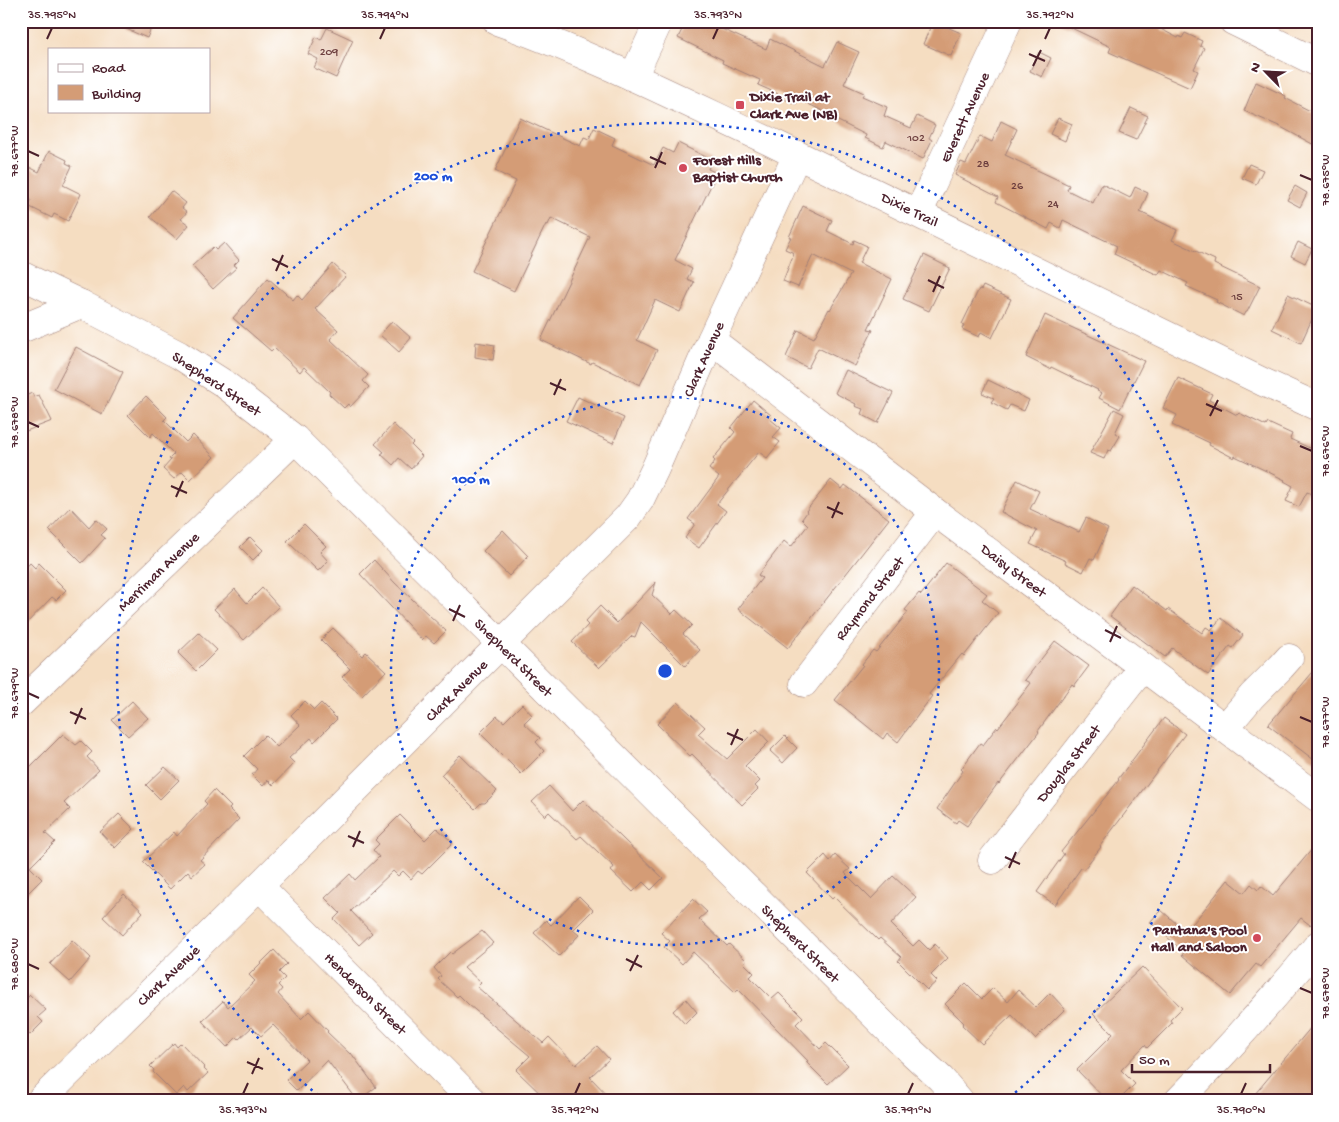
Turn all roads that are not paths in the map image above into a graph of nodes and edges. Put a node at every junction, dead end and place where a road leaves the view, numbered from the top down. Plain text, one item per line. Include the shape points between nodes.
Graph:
1 (497, 21) edge
2 (659, 21) edge
3 (1008, 21) edge
4 (1233, 21) edge
5 (1318, 63) edge
6 (634, 77) junction
7 (797, 155) junction
8 (918, 213) junction
9 (21, 275) edge
10 (81, 304) junction
11 (21, 329) edge
12 (711, 340) junction
13 (1318, 407) edge
14 (295, 439) junction
15 (935, 512) junction
16 (502, 645) junction
17 (1289, 658) dead end
18 (1143, 667) junction
19 (804, 683) dead end
20 (21, 703) edge
21 (1225, 728) junction
22 (1318, 798) edge
23 (992, 860) dead end
24 (259, 886) junction
25 (1318, 945) edge
26 (1318, 973) edge
27 (40, 1101) edge
28 (473, 1101) edge
29 (960, 1101) edge
30 (1178, 1101) edge
31 (1198, 1101) edge

1 - 6 street, Dixie Trail via 565,46
2 - 6 street
3 - 8 street, Everett Avenue
4 - 5 street
6 - 7 street, Dixie Trail
7 - 8 street, Dixie Trail
7 - 12 street, Clark Avenue
8 - 13 street, Dixie Trail
9 - 10 street, Shepherd Street
10 - 11 street
10 - 14 street, Shepherd Street via 179,355 223,383
12 - 15 street, Daisy Street
12 - 16 street, Clark Avenue via 640,500 628,517
14 - 16 street, Shepherd Street
14 - 20 street, Merriman Avenue
15 - 18 street, Daisy Street
15 - 19 street, Raymond Street
16 - 24 street, Clark Avenue
16 - 29 street, Shepherd Street
17 - 21 street
18 - 21 street, Daisy Street
18 - 23 street, Douglas Street
21 - 22 street, Daisy Street
24 - 27 street, Clark Avenue
24 - 28 street, Henderson Street
25 - 30 street via 1228,1050
26 - 31 street via 1226,1076

